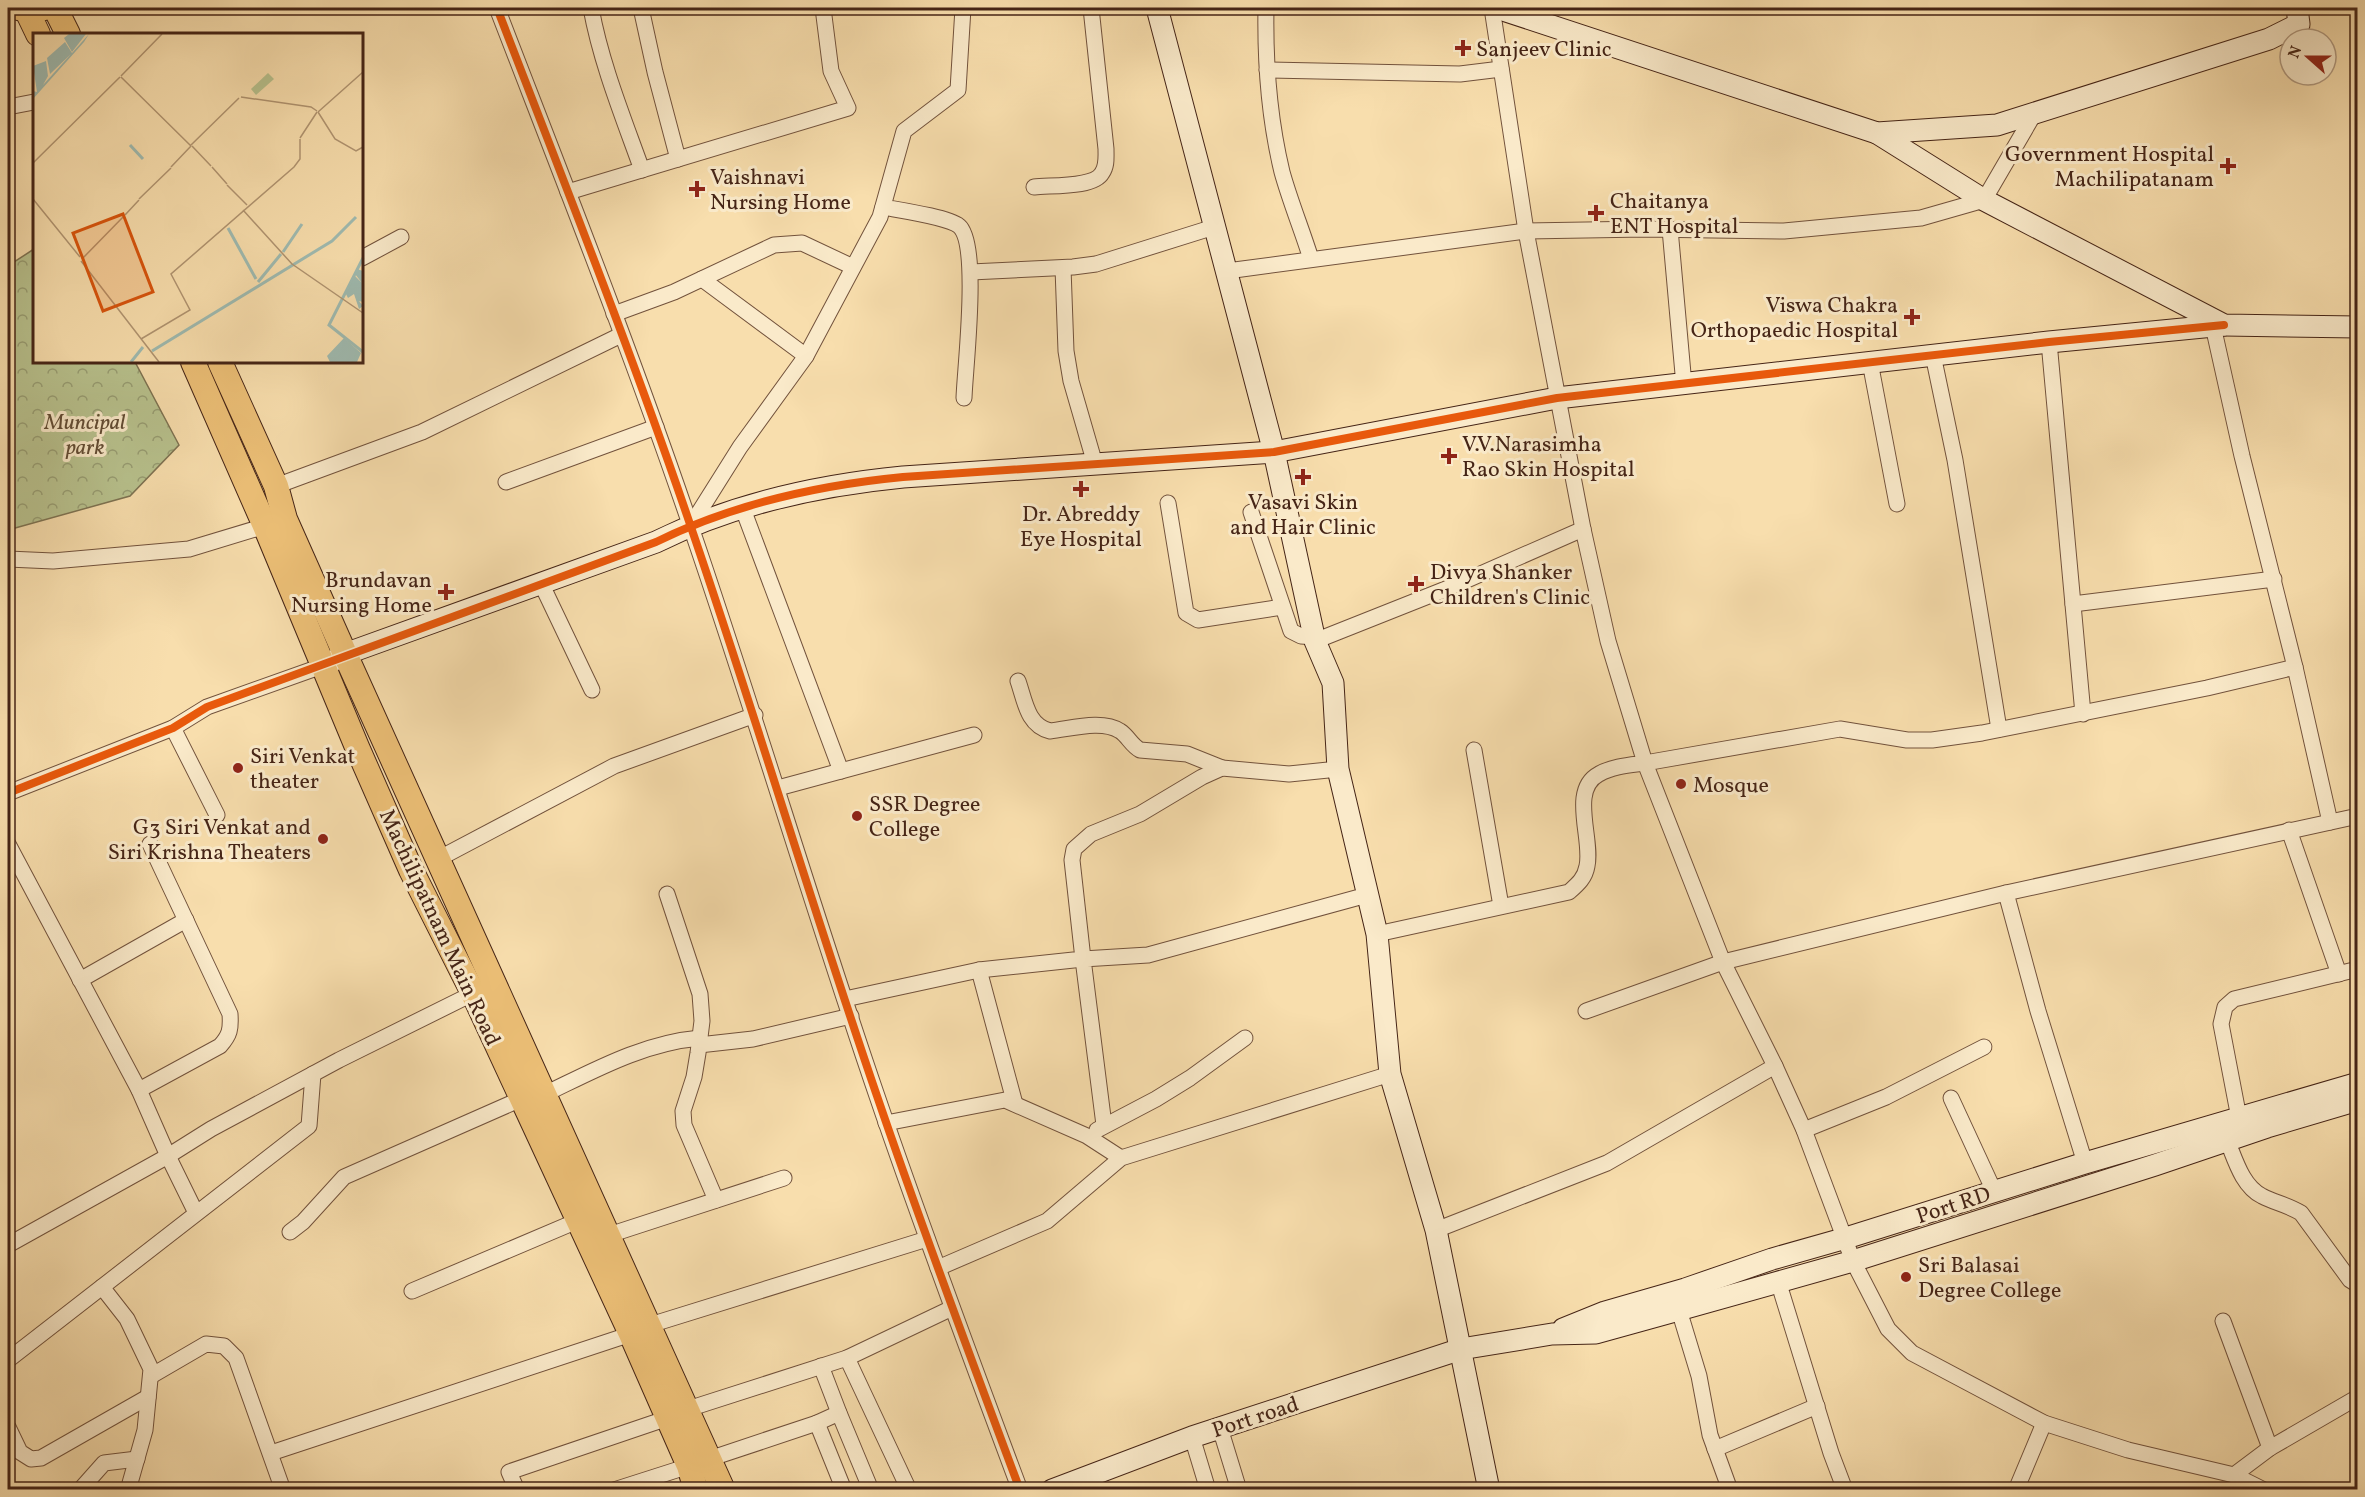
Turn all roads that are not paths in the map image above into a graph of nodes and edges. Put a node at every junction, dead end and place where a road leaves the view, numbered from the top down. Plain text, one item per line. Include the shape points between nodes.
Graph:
1 (55, 8) edge
2 (497, 8) edge
3 (591, 8) edge
4 (641, 8) edge
5 (824, 8) edge
6 (963, 8) edge
7 (1091, 8) edge
8 (1157, 8) edge
9 (1266, 8) edge
10 (1492, 8) edge
11 (1497, 8) edge
12 (2297, 8) edge
13 (29, 9) edge
14 (38, 33) edge
15 (68, 33) edge
16 (1501, 69) junction
17 (1267, 70) junction
18 (33, 102) edge
19 (8, 107) edge
20 (2034, 114) junction
21 (1877, 133) junction
22 (678, 159) junction
23 (642, 170) junction
24 (1034, 187) dead end
25 (568, 192) junction
26 (1984, 200) junction
27 (883, 207) junction
28 (1214, 227) junction
29 (1670, 229) junction
30 (1526, 231) junction
31 (401, 237) dead end
32 (363, 257) edge
33 (1311, 259) junction
34 (853, 267) junction
35 (1063, 268) junction
36 (1227, 271) junction
37 (971, 272) junction
38 (702, 279) junction
39 (614, 314) junction
40 (2219, 326) junction
41 (2358, 327) edge
42 (621, 334) junction
43 (2049, 342) junction
44 (1933, 355) junction
45 (806, 356) junction
46 (1870, 362) junction
47 (193, 363) edge
48 (220, 363) edge
49 (1683, 385) junction
50 (963, 398) dead end
51 (1557, 398) junction
52 (656, 427) junction
53 (1274, 452) junction
54 (1095, 464) junction
55 (506, 482) dead end
56 (276, 486) junction
57 (1168, 503) dead end
58 (1896, 504) dead end
59 (743, 509) junction
60 (1251, 512) dead end
61 (691, 525) junction
62 (265, 526) junction
63 (1582, 529) junction
64 (8, 559) edge
65 (2274, 579) junction
66 (540, 583) junction
67 (2073, 604) junction
68 (1282, 607) junction
69 (1315, 639) junction
70 (335, 660) junction
71 (2295, 667) junction
72 (1018, 681) dead end
73 (592, 690) dead end
74 (2083, 714) junction
75 (755, 715) junction
76 (172, 728) junction
77 (1999, 729) junction
78 (974, 735) dead end
79 (1474, 750) dead end
80 (1645, 763) junction
81 (1222, 768) junction
82 (1338, 769) junction
83 (841, 771) junction
84 (778, 788) junction
85 (8, 793) edge
86 (217, 815) dead end
87 (2358, 816) edge
88 (2330, 822) junction
89 (2289, 830) junction
90 (8, 844) edge
91 (150, 844) dead end
92 (438, 859) junction
93 (2006, 893) junction
94 (667, 894) dead end
95 (1367, 895) junction
96 (1501, 906) junction
97 (186, 920) junction
98 (1377, 934) junction
99 (1083, 959) junction
100 (1724, 962) junction
101 (2358, 969) edge
102 (979, 970) junction
103 (2339, 974) junction
104 (80, 980) junction
105 (495, 983) junction
106 (473, 993) junction
107 (845, 999) junction
108 (1586, 1011) dead end
109 (851, 1016) junction
110 (1245, 1038) dead end
111 (699, 1042) junction
112 (1984, 1047) dead end
113 (1775, 1066) junction
114 (312, 1074) junction
115 (1390, 1074) junction
116 (2358, 1083) edge
117 (139, 1090) junction
118 (545, 1094) junction
119 (1951, 1098) dead end
120 (521, 1099) junction
121 (2358, 1100) edge
122 (1015, 1104) junction
123 (2239, 1118) junction
124 (886, 1123) junction
125 (1104, 1125) junction
126 (1804, 1130) junction
127 (1086, 1136) junction
128 (2227, 1140) junction
129 (168, 1156) junction
130 (1121, 1158) junction
131 (2085, 1163) junction
132 (784, 1178) dead end
133 (1994, 1191) junction
134 (716, 1200) junction
135 (196, 1213) junction
136 (578, 1221) junction
137 (1436, 1230) junction
138 (290, 1232) dead end
139 (609, 1235) junction
140 (1846, 1238) junction
141 (927, 1239) junction
142 (8, 1245) edge
143 (1853, 1261) junction
144 (938, 1268) junction
145 (1778, 1281) junction
146 (2358, 1285) edge
147 (102, 1287) junction
148 (412, 1291) dead end
149 (952, 1308) junction
150 (1679, 1310) junction
151 (2223, 1321) dead end
152 (640, 1329) junction
153 (1552, 1334) junction
154 (1461, 1349) junction
155 (847, 1358) junction
156 (8, 1360) edge
157 (821, 1366) junction
158 (150, 1376) junction
159 (148, 1397) junction
160 (2358, 1397) edge
161 (1817, 1406) junction
162 (839, 1413) junction
163 (678, 1414) junction
164 (817, 1423) junction
165 (2044, 1423) junction
166 (8, 1427) edge
167 (1220, 1428) junction
168 (1192, 1437) junction
169 (2270, 1448) junction
170 (1715, 1449) junction
171 (271, 1453) junction
172 (137, 1459) junction
173 (699, 1463) junction
174 (2234, 1475) junction
175 (80, 1490) edge
176 (130, 1490) edge
177 (283, 1490) edge
178 (517, 1490) edge
179 (614, 1490) edge
180 (696, 1490) edge
181 (723, 1490) edge
182 (844, 1490) edge
183 (871, 1490) edge
184 (909, 1490) edge
185 (1020, 1490) edge
186 (1052, 1490) edge
187 (1208, 1490) edge
188 (1239, 1490) edge
189 (1490, 1490) edge
190 (1730, 1490) edge
191 (1845, 1490) edge
192 (2016, 1490) edge
193 (2264, 1490) edge

1 - 15 main road
2 - 25 street
3 - 23 street via 613,88
4 - 22 street
5 - 22 street via 831,71 848,108
6 - 27 street via 958,90 904,131
7 - 24 street via 1106,164 1102,175 1092,182
8 - 28 street
9 - 17 street
10 - 16 street
11 - 21 street
12 - 20 street via 2299,24 2269,39
13 - 14 main road
16 - 17 street via 1460,74
16 - 30 street
17 - 33 street via 1282,171
18 - 19 street
20 - 21 street via 1997,126
20 - 26 street
21 - 26 street
22 - 23 street
23 - 25 street
25 - 39 street
26 - 29 street via 1920,218 1784,231
26 - 40 street
27 - 34 street
27 - 37 street via 958,225 966,236
28 - 35 street via 1096,264
28 - 36 street
29 - 30 street
29 - 49 street
30 - 33 street
30 - 51 street
31 - 32 street
33 - 36 street
34 - 38 street via 802,243 786,242 774,244
34 - 45 street
35 - 37 street
35 - 54 street via 1066,351
36 - 53 street
37 - 50 street
38 - 39 street
38 - 45 street
39 - 42 street
40 - 41 street
40 - 43 street
40 - 65 street via 2242,456
42 - 52 street
42 - 56 street via 422,432
43 - 44 street
43 - 67 street
44 - 46 street
44 - 77 street via 1955,460
45 - 61 street via 740,447
46 - 49 street
46 - 58 street
47 - 62 main road, Machilipatnam Main Road
48 - 56 main road, Machilipatnam Main Road
49 - 51 street
51 - 53 street
51 - 63 street
52 - 55 street
52 - 61 street
53 - 54 street
53 - 69 street
54 - 59 street via 846,483
56 - 70 main road, Machilipatnam Main Road
57 - 68 street via 1186,614 1198,620
59 - 61 street
59 - 83 street
60 - 68 street
61 - 66 street via 656,542
61 - 75 street
62 - 64 street via 189,549 53,561
62 - 70 main road, Machilipatnam Main Road
63 - 69 street via 1451,587
63 - 80 street via 1608,641
65 - 67 street
65 - 71 street
66 - 70 street
66 - 73 street
67 - 74 street
68 - 69 street via 1291,631
69 - 82 street via 1333,683
70 - 76 street via 207,706
70 - 92 main road, Machilipatnam Main Road
70 - 106 main road, Machilipatnam Main Road via 357,747 411,870
71 - 74 street
71 - 88 street
72 - 81 street via 1030,717 1041,729 1106,726 1123,733 1140,750 1187,754
74 - 77 street
75 - 84 street
75 - 92 street via 614,766
76 - 85 street
76 - 86 street
77 - 80 street via 1915,740 1840,729
78 - 83 street
79 - 96 street
80 - 96 street via 1612,768 1589,782 1584,795 1588,865 1581,881 1569,892
80 - 100 street
81 - 82 street via 1289,774
81 - 99 street via 1140,814 1091,834 1074,849
82 - 95 street
83 - 84 street
84 - 107 street
87 - 88 street
88 - 89 street
89 - 93 street
89 - 103 street
90 - 104 street
91 - 97 street
92 - 105 main road, Machilipatnam Main Road
93 - 100 street
93 - 131 street
94 - 111 street via 700,994
95 - 98 street
95 - 99 street via 1148,954
96 - 98 street
97 - 104 street
97 - 117 street via 230,1014 231,1028 220,1046
98 - 115 street
99 - 102 street
99 - 125 street
100 - 108 street
100 - 113 street
101 - 103 street
102 - 107 street
102 - 122 street
103 - 123 street via 2234,999 2225,1007 2221,1024
104 - 117 street
105 - 106 street
105 - 118 main road, Machilipatnam Main Road
106 - 114 street
106 - 120 main road, Machilipatnam Main Road
107 - 109 street
109 - 111 street via 753,1039
109 - 124 street
110 - 125 street via 1164,1094
111 - 118 street via 684,1040 627,1054
111 - 134 street via 694,1077 682,1111 684,1125
112 - 126 street via 1886,1097
113 - 126 street
113 - 137 street via 1607,1163
114 - 129 street
114 - 135 street via 309,1126
115 - 130 street
115 - 137 street
116 - 123 street, Port RD
117 - 129 street
118 - 139 main road, Machilipatnam Main Road
119 - 133 street
120 - 136 main road, Machilipatnam Main Road
120 - 138 street via 344,1177
121 - 128 street
122 - 124 street via 1005,1100
122 - 127 street
123 - 131 street, Port RD
124 - 141 street
125 - 127 street
126 - 140 street
127 - 130 street
128 - 143 street
128 - 146 street via 2248,1186 2301,1213 2350,1280
129 - 135 street
129 - 142 street
130 - 144 street via 1047,1221
131 - 133 street, Port RD
132 - 134 street
133 - 140 street, Port RD
134 - 139 street
135 - 147 street
136 - 148 street
136 - 152 main road, Machilipatnam Main Road
137 - 154 street
139 - 152 main road, Machilipatnam Main Road
140 - 143 street
140 - 153 street, Port RD via 1605,1312
141 - 144 street
141 - 152 street
143 - 145 street
143 - 165 street via 1888,1329 1912,1353
144 - 149 street
145 - 150 street
145 - 161 street
147 - 156 street
147 - 158 street via 128,1319 151,1369
149 - 155 street
149 - 185 street
150 - 153 street via 1596,1333
150 - 170 street
151 - 169 street
152 - 163 main road, Machilipatnam Main Road
152 - 171 street
153 - 154 street, Port road
154 - 167 street, Port road
154 - 189 street
155 - 157 street
155 - 184 street
157 - 162 street
157 - 163 street
158 - 159 street
158 - 171 street via 206,1344 224,1346 236,1358
159 - 166 street via 41,1458 31,1459 20,1452
159 - 172 street
160 - 169 street
161 - 170 street
161 - 191 street
162 - 164 street
162 - 183 street
163 - 173 main road, Machilipatnam Main Road
163 - 178 street via 509,1472
164 - 173 street
164 - 182 street
165 - 174 street via 2128,1450
165 - 192 street
167 - 168 street, Port road
167 - 188 street
168 - 186 street, Port road
168 - 187 street
169 - 174 street
170 - 190 street
171 - 177 street
172 - 175 street via 104,1463
172 - 176 street
173 - 179 street
173 - 180 main road, Machilipatnam Main Road
173 - 181 main road, Machilipatnam Main Road
174 - 193 street

